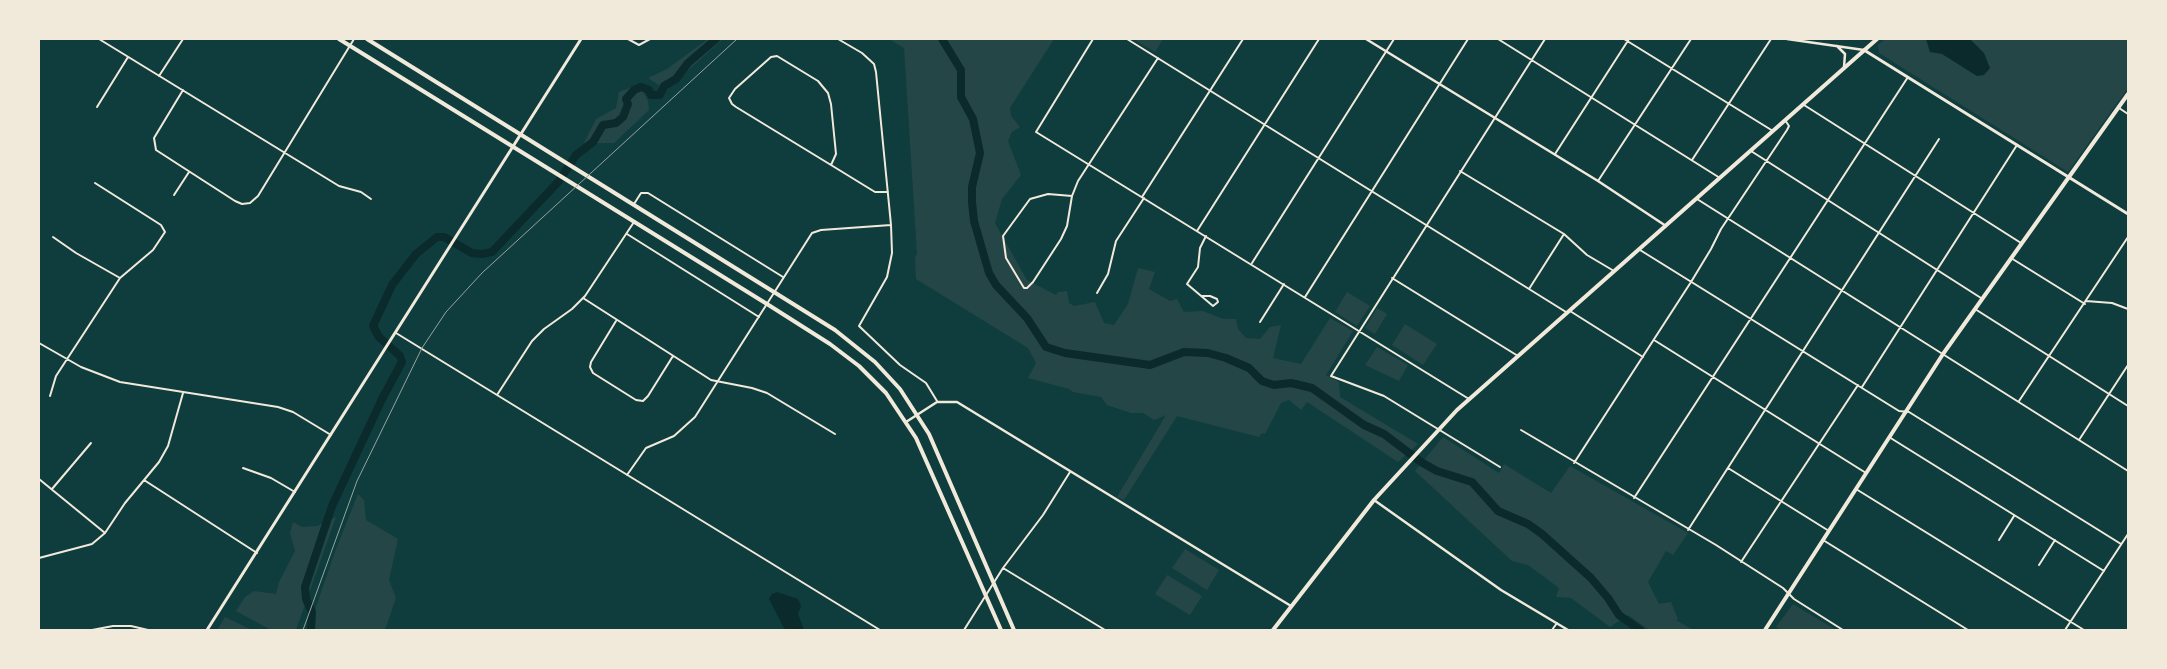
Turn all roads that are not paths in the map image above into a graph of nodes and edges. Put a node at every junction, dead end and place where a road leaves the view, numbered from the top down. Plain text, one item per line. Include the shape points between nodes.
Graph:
1 (99, 39) edge
2 (183, 39) edge
3 (339, 39) edge
4 (354, 39) edge
5 (367, 39) edge
6 (581, 39) edge
7 (628, 39) edge
8 (650, 39) edge
9 (838, 39) edge
10 (1093, 39) edge
11 (1127, 39) edge
12 (1244, 39) edge
13 (1319, 39) edge
14 (1366, 39) edge
15 (1394, 39) edge
16 (1468, 39) edge
17 (1498, 39) edge
18 (1545, 39) edge
19 (1624, 39) edge
20 (1691, 39) edge
21 (1771, 39) edge
22 (1788, 39) edge
23 (1877, 39) edge
24 (1629, 40) edge
25 (350, 46) junction
26 (1836, 46) junction
27 (1864, 50) junction
28 (1386, 51) junction
29 (128, 57) junction
30 (1158, 58) junction
31 (1532, 60) junction
32 (1671, 68) junction
33 (1844, 68) junction
34 (159, 76) junction
35 (1908, 76) junction
36 (1440, 84) junction
37 (183, 90) junction
38 (1210, 90) junction
39 (2128, 94) edge
40 (1591, 98) junction
41 (1728, 103) junction
42 (1803, 104) junction
43 (97, 107) dead end
44 (2118, 108) junction
45 (2128, 114) edge
46 (1495, 118) junction
47 (1785, 120) junction
48 (1264, 124) junction
49 (1635, 125) junction
50 (1773, 131) junction
51 (520, 134) junction
52 (1940, 139) dead end
53 (1863, 143) junction
54 (2017, 145) junction
55 (512, 146) junction
56 (1749, 150) junction
57 (284, 153) junction
58 (1555, 154) junction
59 (1318, 157) junction
60 (1692, 160) junction
61 (1767, 161) junction
62 (831, 165) junction
63 (1089, 165) junction
64 (1460, 171) junction
65 (189, 172) junction
66 (1915, 176) junction
67 (1720, 178) junction
68 (2068, 178) junction
69 (1598, 181) junction
70 (95, 183) dead end
71 (1373, 191) junction
72 (888, 192) junction
73 (174, 195) dead end
74 (1072, 196) junction
75 (1143, 197) junction
76 (371, 199) dead end
77 (1697, 199) junction
78 (1827, 199) junction
79 (634, 204) junction
80 (1973, 213) junction
81 (2128, 214) edge
82 (1728, 218) junction
83 (635, 222) junction
84 (1426, 224) junction
85 (892, 225) junction
86 (1666, 226) junction
87 (1197, 231) junction
88 (1879, 233) junction
89 (627, 234) junction
90 (1564, 234) junction
91 (1206, 236) junction
92 (54, 237) dead end
93 (2128, 237) edge
94 (2021, 244) junction
95 (1639, 249) junction
96 (1790, 257) junction
97 (2011, 258) junction
98 (1252, 264) junction
99 (1937, 270) junction
100 (1614, 271) junction
101 (784, 277) junction
102 (120, 278) junction
103 (1392, 278) junction
104 (1691, 282) junction
105 (1284, 284) junction
106 (1529, 289) junction
107 (1842, 290) junction
108 (774, 292) junction
109 (1097, 292) dead end
110 (1202, 296) junction
111 (1305, 297) junction
112 (583, 298) junction
113 (1982, 299) junction
114 (2085, 302) junction
115 (767, 304) junction
116 (1975, 309) junction
117 (2128, 310) edge
118 (1569, 312) junction
119 (759, 317) junction
120 (1751, 318) junction
121 (617, 320) junction
122 (1260, 322) dead end
123 (1900, 327) junction
124 (1358, 330) junction
125 (395, 332) junction
126 (1654, 340) junction
127 (39, 343) edge
128 (1803, 351) junction
129 (1943, 354) junction
130 (673, 356) junction
131 (1518, 356) junction
132 (2050, 356) junction
133 (1644, 357) junction
134 (66, 359) junction
135 (2128, 365) edge
136 (1713, 377) junction
137 (718, 382) junction
138 (1858, 385) junction
139 (1862, 387) junction
140 (183, 393) junction
141 (2110, 394) junction
142 (497, 395) junction
143 (50, 396) dead end
144 (1469, 398) junction
145 (937, 402) junction
146 (2019, 402) junction
147 (2128, 406) edge
148 (1765, 410) junction
149 (1906, 412) junction
150 (918, 415) junction
151 (906, 422) junction
152 (1439, 429) junction
153 (1521, 430) dead end
154 (835, 434) dead end
155 (331, 435) junction
156 (1889, 437) junction
157 (2079, 440) junction
158 (91, 443) dead end
159 (1818, 443) junction
160 (1574, 463) junction
161 (1500, 467) dead end
162 (243, 468) dead end
163 (1728, 468) junction
164 (2128, 471) edge
165 (1070, 472) junction
166 (1866, 473) junction
167 (627, 475) junction
168 (39, 478) edge
169 (144, 480) junction
170 (52, 489) junction
171 (1856, 489) junction
172 (295, 492) junction
173 (1634, 498) junction
174 (1374, 500) junction
175 (1781, 501) junction
176 (2014, 516) junction
177 (1688, 530) junction
178 (1829, 531) junction
179 (105, 533) junction
180 (2128, 534) edge
181 (1823, 540) junction
182 (1999, 540) dead end
183 (2055, 540) junction
184 (2121, 544) junction
185 (256, 553) junction
186 (39, 558) edge
187 (1741, 562) junction
188 (2039, 565) dead end
189 (1002, 568) junction
190 (2104, 571) junction
191 (993, 583) junction
192 (1789, 594) junction
193 (986, 595) junction
194 (1291, 606) junction
195 (2071, 622) junction
196 (1557, 623) junction
197 (92, 630) edge
198 (148, 630) edge
199 (208, 630) edge
200 (880, 630) edge
201 (964, 630) edge
202 (1001, 630) edge
203 (1014, 630) edge
204 (1106, 630) edge
205 (1273, 630) edge
206 (1552, 630) edge
207 (1568, 630) edge
208 (1765, 630) edge
209 (1843, 630) edge
210 (1968, 630) edge
211 (2065, 630) edge
212 (2084, 630) edge

1 - 29 street
2 - 34 street
3 - 25 main road
4 - 25 street
5 - 51 main road
6 - 51 main road
7 - 8 street via 639,45
9 - 72 street via 874,64
10 - 63 street via 1036,132
11 - 30 street
12 - 38 street
13 - 48 street
14 - 28 street
15 - 28 street
16 - 36 street
17 - 31 street
18 - 31 street
19 - 24 street
20 - 32 street
21 - 41 street
22 - 26 street
23 - 27 main road
24 - 32 street
24 - 40 street
25 - 55 main road
25 - 57 street
26 - 27 street
26 - 33 street via 1845,54
27 - 33 main road
27 - 35 main road
28 - 36 street
28 - 59 street
29 - 34 street
29 - 43 street
30 - 38 street
30 - 63 street
31 - 40 street
31 - 46 street
32 - 41 street
32 - 49 street
33 - 42 main road
34 - 37 street
35 - 53 street
35 - 54 main road
36 - 46 street
36 - 71 street
37 - 57 street
37 - 65 street via 154,141 159,153
38 - 48 street
38 - 75 street
39 - 44 main road
40 - 49 street
40 - 58 street
41 - 50 street
41 - 60 street
42 - 47 main road
42 - 53 street
44 - 45 street
44 - 68 main road
46 - 58 street
46 - 64 street
47 - 50 main road
47 - 61 street via 1788,128
48 - 59 street
48 - 87 street
49 - 60 street
49 - 69 street
50 - 56 main road
51 - 55 main road
51 - 79 main road
52 - 66 street
53 - 66 street
53 - 78 street
54 - 68 main road
54 - 80 street
55 - 83 main road
55 - 125 main road
56 - 61 street
56 - 67 main road
57 - 65 street via 258,196 250,203 238,203
57 - 76 street via 339,186 361,192
58 - 69 street
59 - 71 street
59 - 98 street
60 - 67 street
61 - 78 street
61 - 82 street
62 - 62 street via 732,104 729,98 764,64 777,56 818,81 830,98 836,154
62 - 72 street via 875,192
63 - 74 street
63 - 75 street
64 - 84 street
64 - 90 street
65 - 73 street
66 - 80 street
66 - 88 street
67 - 77 main road
68 - 81 main road
68 - 94 main road
69 - 86 street
70 - 102 street via 165,230 153,250
71 - 84 street
71 - 111 street
72 - 85 street
74 - 74 street via 1067,226 1061,239 1027,288 1023,287 1004,251 1003,236 1030,198 1048,194
75 - 87 street
75 - 109 street via 1116,241 1108,274
77 - 82 street
77 - 86 main road
78 - 88 street
78 - 96 street
79 - 101 street via 645,192
79 - 108 main road
80 - 94 street
80 - 99 street
82 - 96 street
82 - 104 street
83 - 89 street
83 - 115 main road
84 - 103 street
84 - 106 street
85 - 101 street via 817,231 809,237
85 - 145 street via 890,267 860,328 926,383
86 - 95 main road
87 - 91 street
88 - 99 street
88 - 107 street
89 - 112 street
89 - 119 street
90 - 100 street via 1587,255
90 - 106 street
91 - 98 street
91 - 110 street via 1200,248 1198,267 1187,284
92 - 102 street
93 - 114 street
94 - 97 main road
95 - 100 main road
95 - 104 street
96 - 107 street
96 - 120 street
97 - 113 main road
97 - 114 street
98 - 105 street
99 - 113 street
99 - 123 street
100 - 118 main road
101 - 108 street
102 - 134 street
103 - 124 street
103 - 131 street
104 - 120 street
104 - 126 street
105 - 111 street
105 - 122 street
106 - 118 street
107 - 123 street
107 - 128 street
108 - 115 street
108 - 150 main road via 835,330 876,362
110 - 110 street via 1212,306 1218,302 1210,296
111 - 124 street
112 - 121 street
112 - 142 street via 544,328
113 - 116 main road
114 - 117 street via 2112,303
114 - 132 street
115 - 119 street
115 - 151 main road via 859,366 886,393
116 - 129 main road
116 - 132 street
118 - 131 main road
118 - 133 street
119 - 137 street
120 - 128 street
120 - 136 street
121 - 130 street
121 - 130 street via 591,362 593,373 636,400 643,401
123 - 129 street
123 - 139 street
124 - 144 street
124 - 152 street via 1331,376 1384,396
125 - 142 street
125 - 155 main road
126 - 133 street
126 - 136 street
127 - 134 street
128 - 138 street
128 - 148 street
129 - 146 street
129 - 149 main road
130 - 137 street
131 - 144 main road
132 - 141 street
132 - 146 street
133 - 160 street
134 - 140 street via 120,382
134 - 143 street via 52,384
135 - 141 street
136 - 148 street
136 - 173 street
137 - 154 street via 767,393
137 - 167 street via 696,417 685,428 646,448
138 - 139 street
138 - 159 street
139 - 149 street via 1899,412
140 - 155 street via 278,407 293,412
140 - 169 street via 168,446
141 - 147 street
141 - 157 street
142 - 167 street
144 - 152 main road
145 - 150 street
145 - 165 street via 957,402
146 - 157 street
148 - 159 street
148 - 163 street
149 - 156 main road
149 - 184 street
150 - 151 street
150 - 191 main road
151 - 193 main road
152 - 161 street
152 - 174 main road
153 - 160 street
155 - 172 main road
156 - 166 main road
156 - 176 street
157 - 164 street
158 - 170 street
159 - 166 street
159 - 175 street
160 - 173 street
162 - 172 street via 271,478
163 - 175 street
163 - 177 street
165 - 189 street via 1043,515
165 - 194 street
166 - 171 main road
167 - 200 street
168 - 170 street
169 - 179 street
169 - 185 street
170 - 179 street
171 - 178 main road
171 - 195 street
172 - 185 main road
173 - 177 street
174 - 194 main road
174 - 196 street via 1501,590
175 - 178 street
175 - 187 street
176 - 182 street
176 - 183 street
177 - 187 street
178 - 181 main road
179 - 186 street via 92,544
180 - 184 street
181 - 192 main road
181 - 210 street
183 - 188 street
183 - 190 street
184 - 190 street
185 - 199 main road
187 - 192 street
189 - 191 street
189 - 204 street
190 - 195 street
191 - 193 street
191 - 203 main road
192 - 208 main road
192 - 209 street
193 - 201 street
193 - 202 main road
194 - 205 main road
195 - 211 street
195 - 212 street
196 - 206 street
196 - 207 street
197 - 198 street via 113,626

